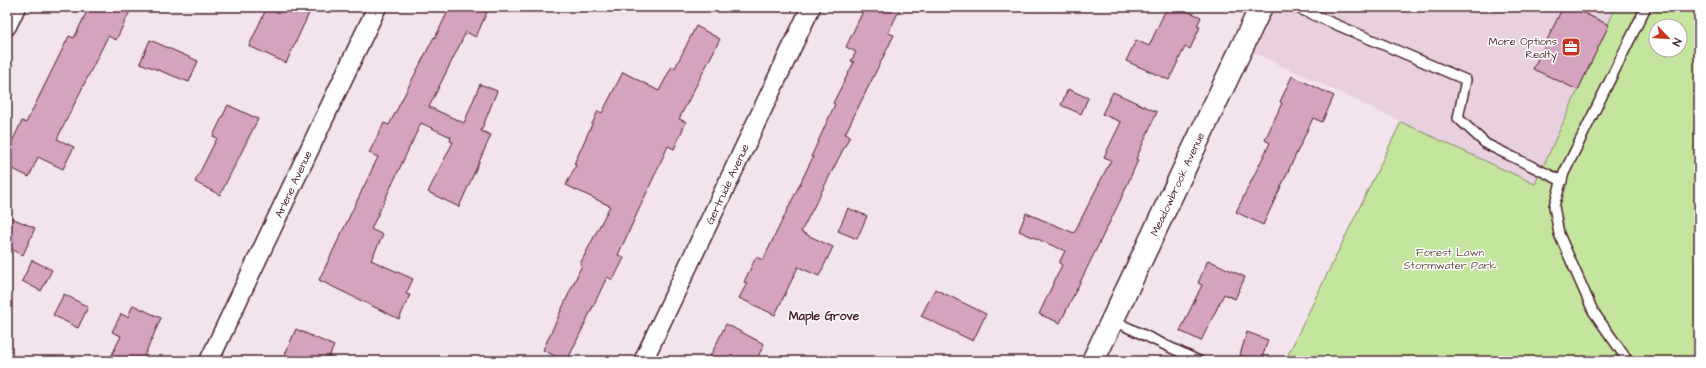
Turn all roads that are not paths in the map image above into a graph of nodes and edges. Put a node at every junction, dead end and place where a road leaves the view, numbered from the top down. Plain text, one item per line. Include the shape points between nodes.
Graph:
1 (16, 7) edge
2 (377, 7) edge
3 (811, 7) edge
4 (1261, 7) edge
5 (1295, 7) edge
6 (1646, 7) edge
7 (7, 26) edge
8 (1562, 180) junction
9 (1112, 320) junction
10 (209, 361) edge
11 (643, 361) edge
12 (1093, 361) edge
13 (1199, 361) edge
14 (1628, 361) edge

1 - 7 street
2 - 10 street, Arlene Avenue
3 - 11 street, Gertrude Avenue
4 - 9 street, Meadowbrook Avenue
5 - 8 lane via 1466,80 1458,118 1486,144
6 - 8 lane
8 - 14 lane via 1554,206 1559,234 1593,311
9 - 12 street, Meadowbrook Avenue
9 - 13 lane

